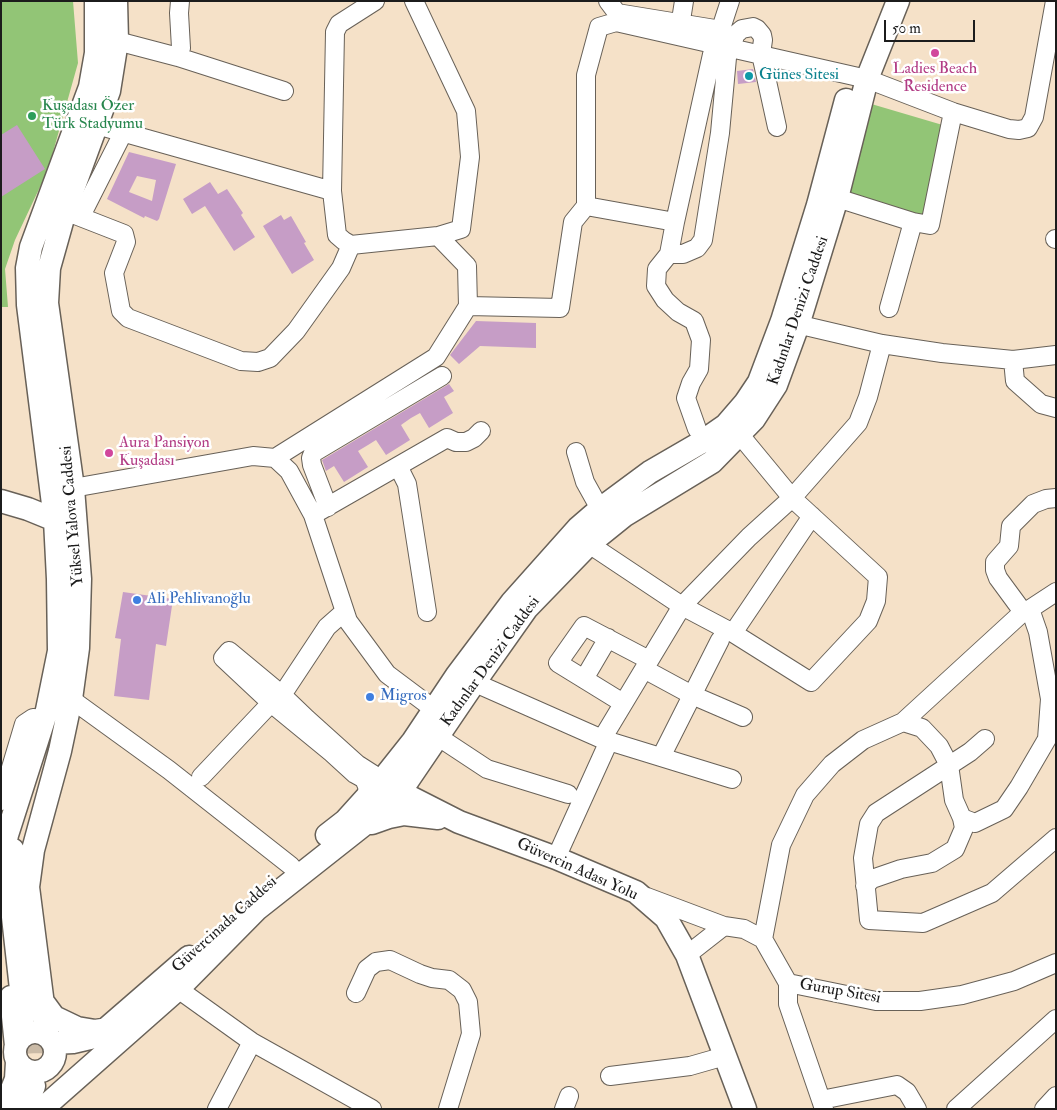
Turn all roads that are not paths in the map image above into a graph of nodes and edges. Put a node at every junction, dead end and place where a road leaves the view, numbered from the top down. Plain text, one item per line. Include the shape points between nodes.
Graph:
1 (180, 1) edge
2 (375, 1) edge
3 (414, 1) edge
4 (608, 1) edge
5 (684, 1) edge
6 (730, 1) edge
7 (884, 1) edge
8 (898, 1) edge
9 (1055, 1) edge
10 (114, 3) edge
11 (640, 15) edge
12 (680, 29) junction
13 (117, 41) junction
14 (724, 42) junction
15 (761, 54) junction
16 (178, 57) junction
17 (860, 78) junction
18 (284, 91) dead end
19 (954, 112) junction
20 (97, 125) junction
21 (776, 127) dead end
22 (123, 133) junction
23 (332, 191) junction
24 (837, 198) junction
25 (586, 206) junction
26 (73, 214) junction
27 (675, 222) junction
28 (913, 222) junction
29 (438, 236) junction
30 (351, 245) junction
31 (669, 254) junction
32 (468, 306) junction
33 (889, 308) dead end
34 (790, 323) junction
35 (882, 344) junction
36 (1056, 355) edge
37 (1013, 360) junction
38 (442, 376) dead end
39 (1056, 408) edge
40 (697, 429) dead end
41 (481, 431) dead end
42 (740, 435) junction
43 (576, 452) dead end
44 (275, 458) junction
45 (398, 466) junction
46 (62, 490) junction
47 (792, 498) junction
48 (1056, 498) edge
49 (1, 501) edge
50 (28, 509) junction
51 (600, 509) junction
52 (321, 511) junction
53 (812, 516) junction
54 (65, 519) junction
55 (589, 544) junction
56 (1056, 592) edge
57 (679, 610) junction
58 (1027, 610) junction
59 (344, 612) junction
60 (427, 612) dead end
61 (726, 636) junction
62 (608, 638) junction
63 (646, 664) junction
64 (465, 679) junction
65 (584, 679) junction
66 (807, 693) dead end
67 (692, 695) junction
68 (277, 699) junction
69 (71, 700) junction
70 (623, 703) junction
71 (435, 710) junction
72 (743, 717) dead end
73 (903, 722) junction
74 (50, 724) junction
75 (438, 736) junction
76 (985, 739) dead end
77 (605, 740) junction
78 (661, 757) junction
79 (949, 766) junction
80 (201, 777) dead end
81 (4, 779) edge
82 (732, 779) dead end
83 (568, 794) dead end
84 (388, 798) junction
85 (1, 800) edge
86 (962, 818) junction
87 (1056, 838) edge
88 (556, 858) junction
89 (291, 866) junction
90 (1, 868) edge
91 (865, 886) junction
92 (636, 892) junction
93 (1, 904) edge
94 (724, 926) junction
95 (763, 939) junction
96 (687, 955) junction
97 (1056, 963) edge
98 (788, 983) junction
99 (178, 989) junction
100 (356, 993) dead end
101 (34, 1011) junction
102 (1056, 1019) edge
103 (133, 1027) junction
104 (106, 1029) junction
105 (50, 1040) junction
106 (252, 1042) junction
107 (17, 1054) junction
108 (725, 1056) junction
109 (38, 1076) junction
110 (610, 1076) dead end
111 (1056, 1096) edge
112 (823, 1104) edge
113 (1, 1106) edge
114 (13, 1109) edge
115 (24, 1109) edge
116 (34, 1109) edge
117 (42, 1109) edge
118 (217, 1109) edge
119 (372, 1109) edge
120 (448, 1109) edge
121 (746, 1109) edge
122 (917, 1109) edge
123 (956, 1109) edge
124 (1044, 1109) edge

1 - 16 street via 181,48
2 - 23 street via 339,24 335,32
3 - 29 street via 466,111 470,157 461,229
4 - 11 street via 617,13
5 - 12 street
6 - 14 street
7 - 17 main road
8 - 17 main road
9 - 19 street via 1034,117 1028,128 1009,129
10 - 13 main road, Yüksel Yalova Caddesi
10 - 46 main road, Yüksel Yalova Caddesi via 96,53 90,87 31,247 27,268 28,305
11 - 12 street
11 - 25 street via 600,27 586,74
12 - 14 street
13 - 16 street
13 - 20 main road, Yüksel Yalova Caddesi via 109,90
14 - 15 street
14 - 15 street via 746,27 753,27 762,35
14 - 27 street via 713,50
14 - 31 street via 720,133 703,240 697,248 683,254
15 - 17 street
15 - 21 street
16 - 18 street
17 - 19 street
17 - 24 main road, Kadınlar Denizi Caddesi
17 - 34 main road, Kadınlar Denizi Caddesi via 818,205
19 - 28 street via 930,225
20 - 22 street
20 - 26 main road, Yüksel Yalova Caddesi
22 - 23 street
22 - 26 street
23 - 30 street via 337,234
24 - 28 street
24 - 34 main road, Kadınlar Denizi Caddesi
25 - 27 street
25 - 32 street via 573,222 560,308
26 - 30 street via 122,231 126,236 114,273 124,315 241,362 270,358 296,331 341,268
26 - 46 main road, Yüksel Yalova Caddesi via 49,268 47,303
27 - 31 street
28 - 33 street
29 - 30 street
29 - 32 street via 467,266
31 - 40 street via 657,269 656,286 678,312 694,321 701,340 699,369 686,398
32 - 44 street via 436,356
34 - 35 street
34 - 42 main road, Kadınlar Denizi Caddesi via 776,385
34 - 51 main road, Kadınlar Denizi Caddesi via 759,382 726,425 650,472
35 - 37 street
35 - 47 street via 858,423
36 - 37 street
37 - 39 street via 1015,381 1041,404
38 - 52 street via 313,453 311,458
41 - 45 street via 466,442 447,438
42 - 47 street
42 - 55 main road, Kadınlar Denizi Caddesi via 712,462 625,515
43 - 51 street via 585,482
44 - 46 street via 253,456
44 - 52 street
45 - 52 street
45 - 60 street via 407,484
46 - 50 main road
46 - 54 main road, Yüksel Yalova Caddesi
47 - 53 street
47 - 57 street via 749,536
48 - 58 street via 1032,504 1011,526 1009,546 995,562 998,578
49 - 50 main road
50 - 54 main road
51 - 64 main road, Kadınlar Denizi Caddesi via 578,528 512,602
52 - 59 street
53 - 61 street
53 - 61 street via 878,577 876,601 868,621 811,682
54 - 69 main road, Yüksel Yalova Caddesi via 80,579 78,648
54 - 74 main road, Yüksel Yalova Caddesi via 58,579 59,651
55 - 57 street
55 - 64 main road, Kadınlar Denizi Caddesi
56 - 58 street
57 - 61 street
57 - 63 street
58 - 73 street
58 - 86 street via 1038,632 1050,699 1047,739 1004,810 975,823
59 - 68 street via 327,627
59 - 71 street via 387,674
61 - 66 street
61 - 67 street
62 - 63 street
62 - 65 street
62 - 65 street via 584,626 558,663
63 - 67 street
63 - 70 street
64 - 71 main road, Kadınlar Denizi Caddesi
64 - 75 main road, Kadınlar Denizi Caddesi
64 - 77 street
65 - 70 street
67 - 72 street
67 - 78 street
68 - 80 street
68 - 84 street via 358,764
69 - 74 main road, Yüksel Yalova Caddesi
69 - 89 street via 169,770
70 - 77 street
71 - 84 main road, Kadınlar Denizi Caddesi via 413,742
73 - 79 street via 922,728 939,746
73 - 95 street via 863,740 832,764 805,795 781,845
74 - 81 street via 30,718 24,724
74 - 90 main road, Yüksel Yalova Caddesi via 7,835
74 - 101 main road, Yüksel Yalova Caddesi via 60,751 33,850 28,887
75 - 83 street via 487,769
75 - 84 main road, Kadınlar Denizi Caddesi
76 - 79 street
77 - 78 street
77 - 88 street
78 - 82 street
79 - 86 street via 954,800
79 - 91 street via 876,813 868,824 863,858
81 - 85 street
84 - 88 main road, Güvercin Adası Yolu via 426,815 458,822
84 - 89 main road, Güvercinada Caddesi via 345,820
84 - 99 main road, Güvercinada Caddesi via 357,830 257,908
86 - 91 street via 964,828 955,849 932,863 901,869 872,879
87 - 91 street via 992,893 923,923 869,920
88 - 92 main road, Güvercin Adası Yolu
89 - 104 main road, Güvercinada Caddesi
92 - 94 street
92 - 96 main road, Güvercin Adası Yolu via 666,918
93 - 107 main road
94 - 95 street via 744,929
94 - 96 street
95 - 98 street, Gurup Sitesi
96 - 108 main road, Güvercin Adası Yolu
97 - 98 street, Gurup Sitesi via 1014,981 962,995 920,1001 876,1001
98 - 112 street via 788,1004
99 - 103 main road, Güvercinada Caddesi
99 - 106 street
100 - 120 street via 367,969 376,962 390,960 420,974 449,980 462,990 468,1002 471,1034
101 - 104 main road via 77,1028
101 - 105 main road, Yüksel Yalova Caddesi
102 - 123 street
103 - 109 main road
103 - 117 main road, Güvercinada Caddesi
104 - 105 main road, Güvercinada Caddesi via 74,1042
105 - 107 main road via 40,1032 29,1032 19,1040
105 - 109 main road via 55,1050
106 - 118 street
106 - 119 street
107 - 109 main road via 23,1070
107 - 113 main road via 16,1078 8,1100
108 - 110 street via 690,1066
108 - 121 main road, Güvercin Adası Yolu
109 - 114 main road
109 - 115 main road
109 - 116 main road via 41,1092
111 - 124 street
112 - 122 street via 897,1085 907,1092

